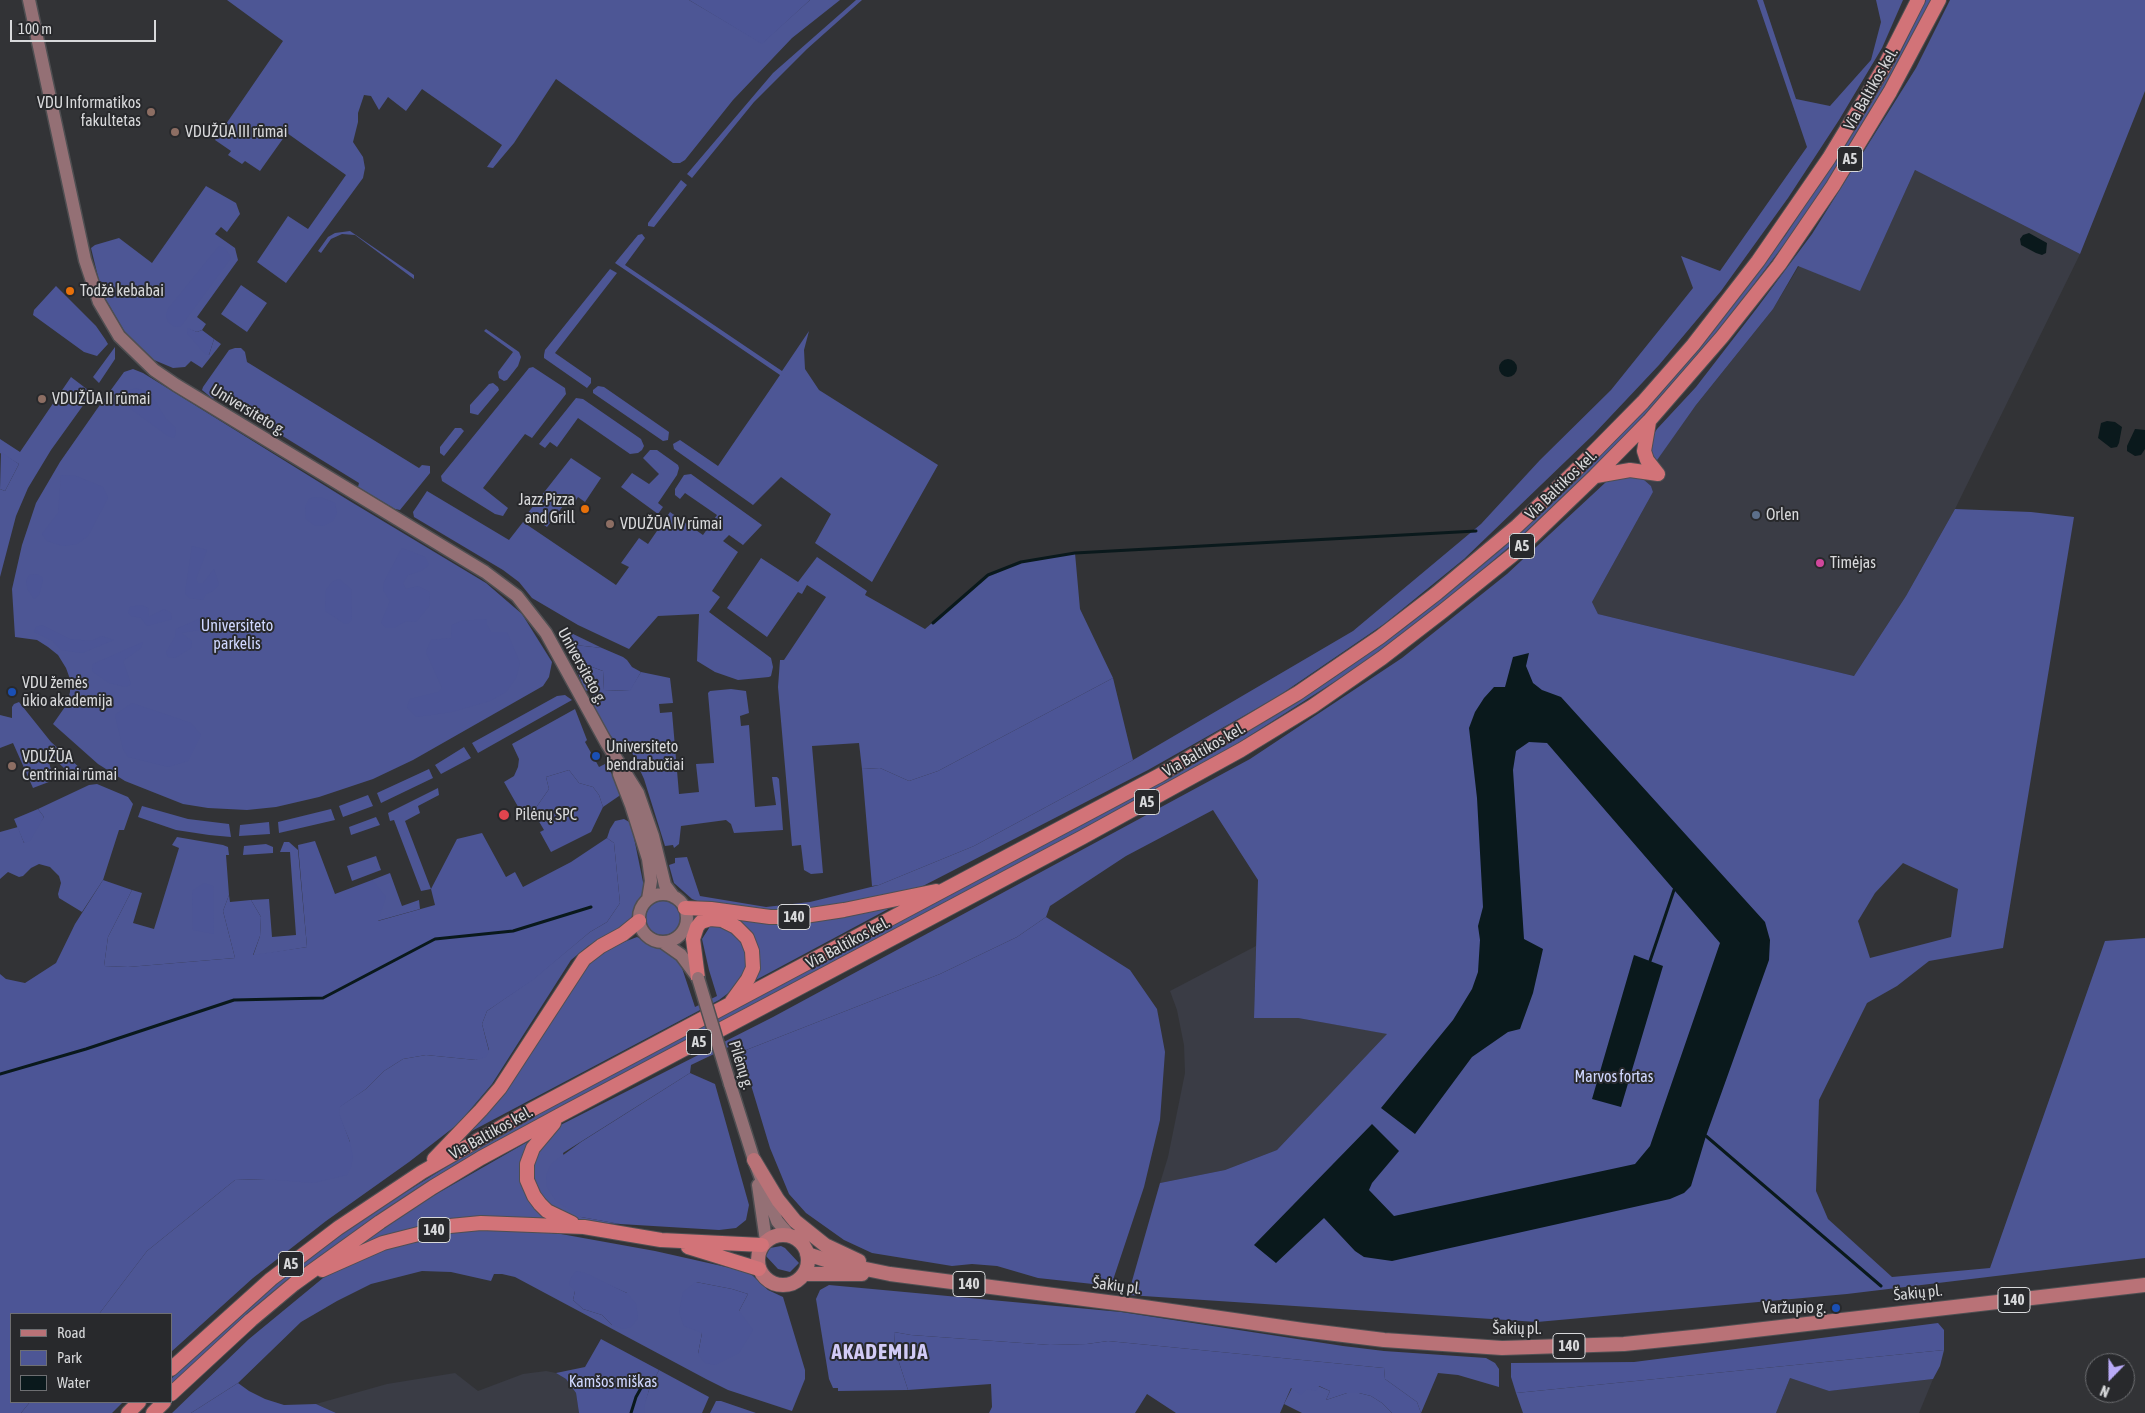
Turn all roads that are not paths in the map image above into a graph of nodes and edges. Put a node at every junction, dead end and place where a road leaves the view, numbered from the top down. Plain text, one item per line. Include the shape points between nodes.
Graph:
1 (28, 0) edge
2 (1918, 0) edge
3 (1939, 0) edge
4 (1649, 421) junction
5 (1595, 476) junction
6 (607, 744) junction
7 (952, 887) junction
8 (674, 897) junction
9 (648, 899) junction
10 (685, 908) junction
11 (639, 921) junction
12 (684, 931) junction
13 (664, 943) junction
14 (698, 978) junction
15 (729, 1005) junction
16 (562, 1114) junction
17 (754, 1160) junction
18 (422, 1172) junction
19 (584, 1227) junction
20 (789, 1235) junction
21 (661, 1240) junction
22 (764, 1243) junction
23 (808, 1254) junction
24 (759, 1269) junction
25 (804, 1274) junction
26 (890, 1274) junction
27 (294, 1284) junction
28 (2145, 1285) edge
29 (172, 1368) edge
30 (172, 1393) edge
31 (138, 1403) edge
32 (163, 1403) edge
33 (128, 1413) edge
34 (153, 1413) edge

1 - 6 main road, Universiteto g. via 85,260 99,302 119,336 154,370 176,385 485,572 517,596 546,633
2 - 7 highway, Via Baltikos kel. / A5 via 1884,67 1829,158 1714,319 1608,438 1517,526 1423,604 1298,693 1160,775
3 - 4 highway, Via Baltikos kel. / A5 via 1864,137 1784,258 1722,337
4 - 5 highway, Via Baltikos kel. / A5
4 - 5 highway via 1644,451 1658,474 1630,470
5 - 16 highway, Via Baltikos kel. / A5 via 1515,553 1382,658 1241,750
6 - 8 main road, Universiteto g. via 642,803 665,885
6 - 9 main road, Universiteto g. via 648,859 651,881
7 - 10 highway, 140 via 798,917
7 - 15 highway, Via Baltikos kel. / A5
8 - 9 main road via 661,894
8 - 10 main road
9 - 11 main road via 641,909
10 - 12 main road via 687,923
11 - 13 main road via 650,939
11 - 18 highway via 584,959 500,1088
12 - 13 main road
12 - 14 main road, Pilėnų g.
13 - 14 main road, Pilėnų g. via 681,954
14 - 15 highway, 140 via 693,946 697,926 710,919 722,920 736,927 747,938 752,951 752,968
14 - 17 main road, Pilėnų g. / 140, bridge
15 - 18 highway, Via Baltikos kel. / A5
16 - 19 highway via 533,1148 527,1164 527,1180 534,1196 547,1211
16 - 27 highway, Via Baltikos kel. / A5 via 433,1187
17 - 20 main road, Pilėnų g. via 777,1221
17 - 22 main road, Pilėnų g.
17 - 26 main road, 140 via 778,1200 809,1234 836,1251
18 - 29 highway, Via Baltikos kel. / A5 via 338,1228 271,1279
19 - 21 highway, 140
19 - 27 highway, 140 via 450,1226 383,1243
20 - 22 main road via 776,1235
20 - 23 main road via 803,1244
21 - 22 highway
21 - 24 highway, 140
22 - 24 main road via 757,1257
23 - 25 main road
23 - 26 main road, Šakių pl.
24 - 25 main road, 140 via 766,1279 783,1285 795,1282
25 - 26 main road, Šakių pl. / 140
26 - 28 main road, Šakių pl. / 140 via 1366,1338 1502,1348 1624,1344
27 - 30 highway, Via Baltikos kel. / A5
31 - 33 highway
32 - 34 highway

